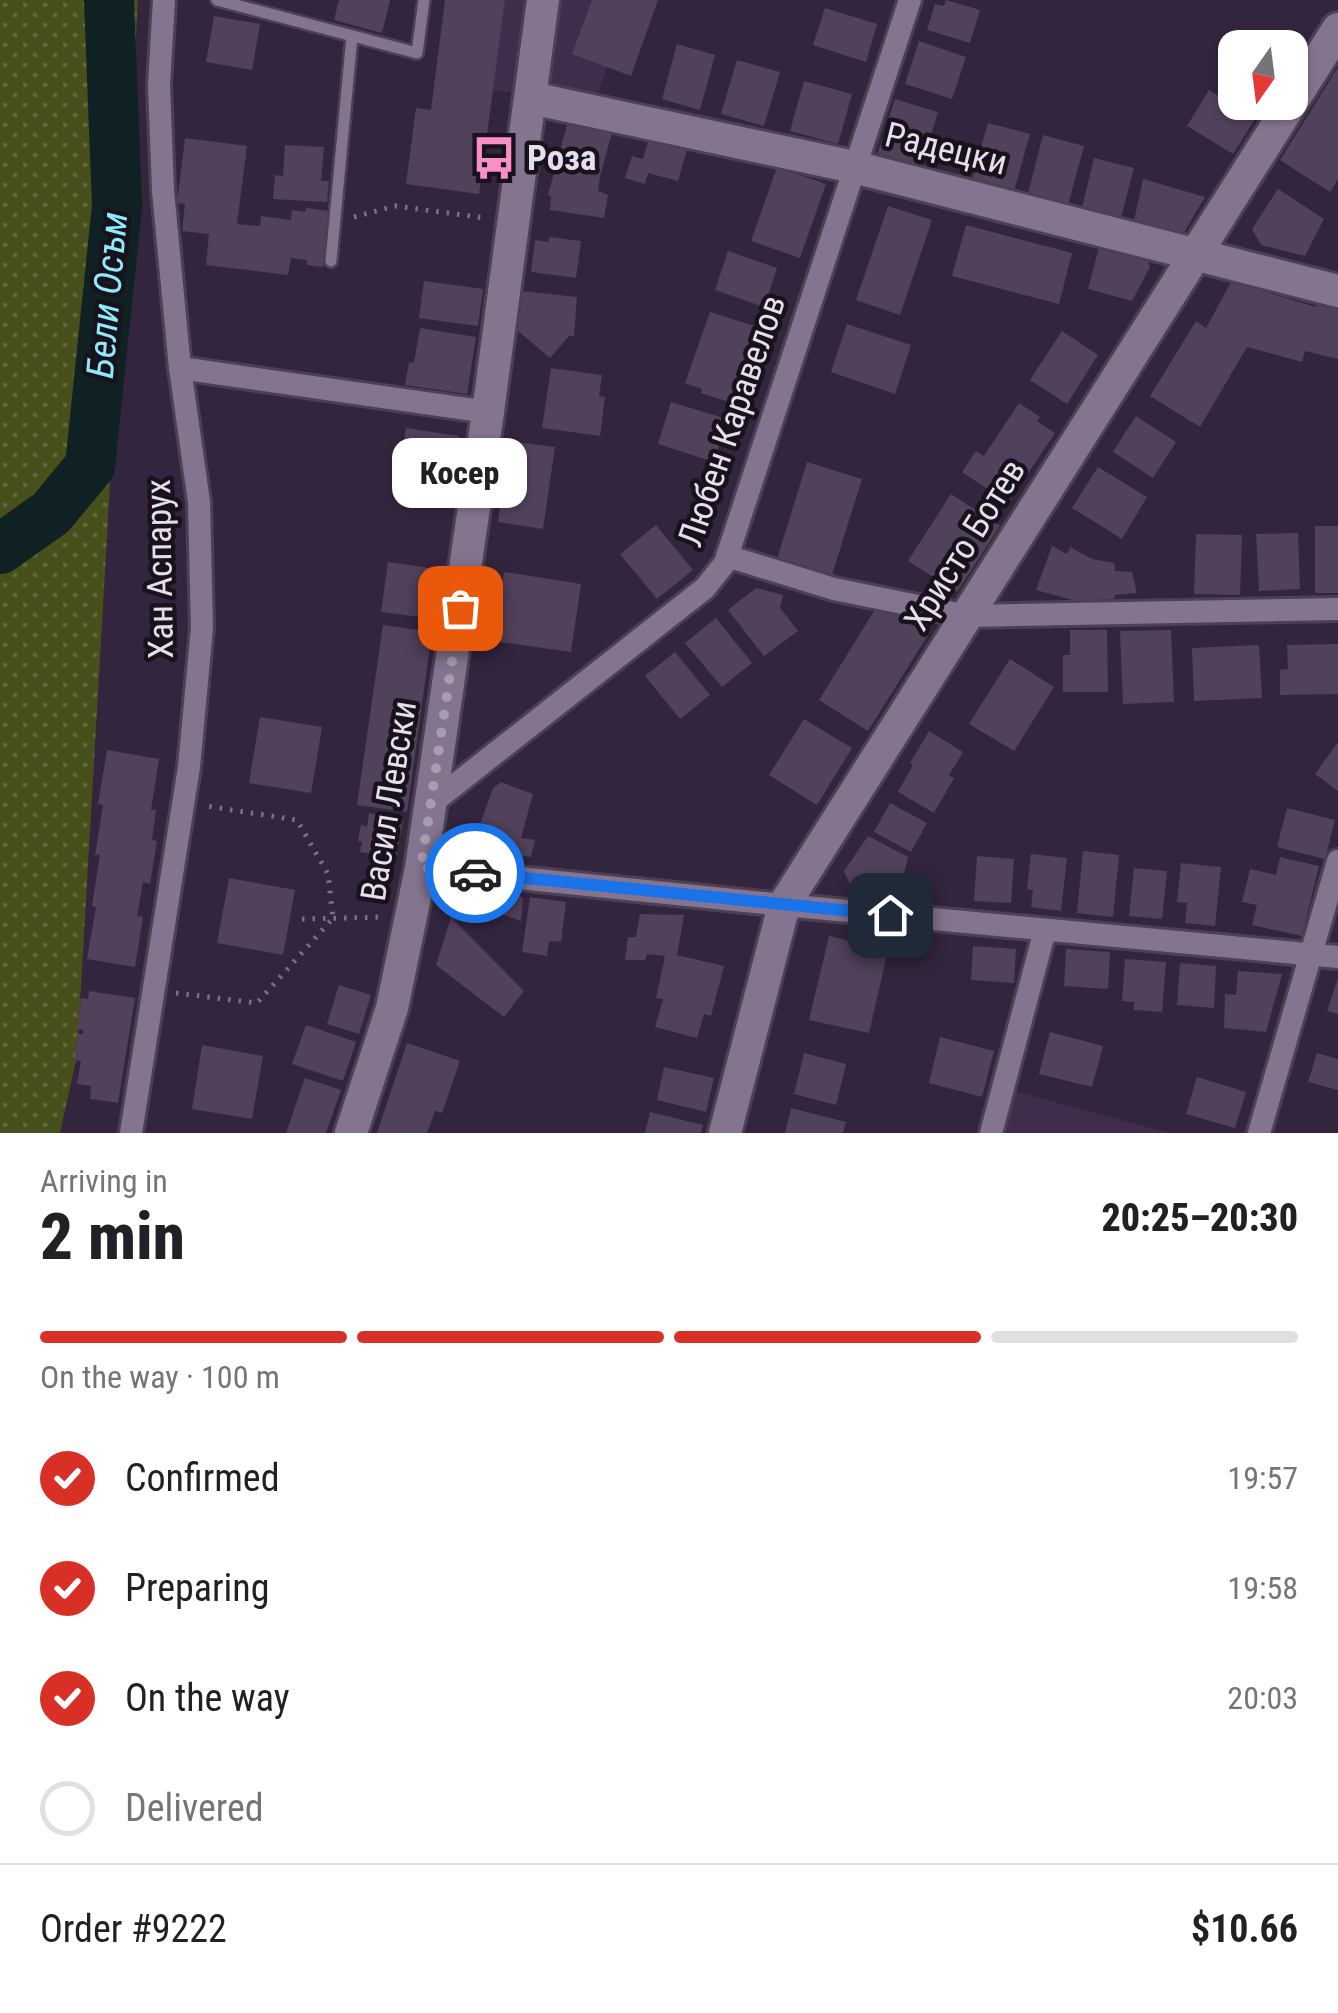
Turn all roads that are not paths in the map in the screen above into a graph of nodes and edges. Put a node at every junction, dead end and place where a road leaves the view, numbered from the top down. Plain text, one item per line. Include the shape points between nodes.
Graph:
1 (164, 0) edge
2 (217, 0) edge
3 (424, 0) edge
4 (542, 0) edge
5 (910, 0) edge
6 (1338, 29) edge
7 (352, 36) junction
8 (530, 98) junction
9 (854, 167) junction
10 (1197, 254) junction
11 (332, 261) dead end
12 (1338, 291) edge
13 (180, 368) junction
14 (488, 412) junction
15 (727, 556) junction
16 (1338, 610) edge
17 (967, 616) junction
18 (432, 804) junction
19 (1338, 861) edge
20 (421, 868) junction
21 (784, 905) junction
22 (1045, 930) junction
23 (1312, 954) junction
24 (1338, 957) edge
25 (132, 1133) edge
26 (350, 1133) edge
27 (725, 1133) edge
28 (991, 1133) edge
29 (1259, 1133) edge

1 - 13 street, Хан Аспарух via 163,191
2 - 7 lane
3 - 7 lane via 417,53
4 - 8 street, Васил Левски
5 - 9 street, Любен Каравелов
6 - 10 street, Христо Ботев
7 - 11 lane
8 - 9 street, Радецки
8 - 14 street, Васил Левски
9 - 10 street, Радецки
9 - 15 street, Любен Каравелов
10 - 12 street, Радецки
10 - 17 street, Христо Ботев
13 - 14 street
13 - 25 street, Хан Аспарух via 199,502 202,628 189,767
14 - 18 street, Васил Левски
15 - 17 street via 834,589
15 - 18 street, Любен Каравелов via 705,588
16 - 17 street
17 - 21 street, Христо Ботев
18 - 20 street, Васил Левски
19 - 23 street
20 - 21 street
20 - 26 street, Васил Левски via 392,1008
21 - 22 street
21 - 27 street, Христо Ботев
22 - 23 street
22 - 28 street
23 - 24 street
23 - 29 street

